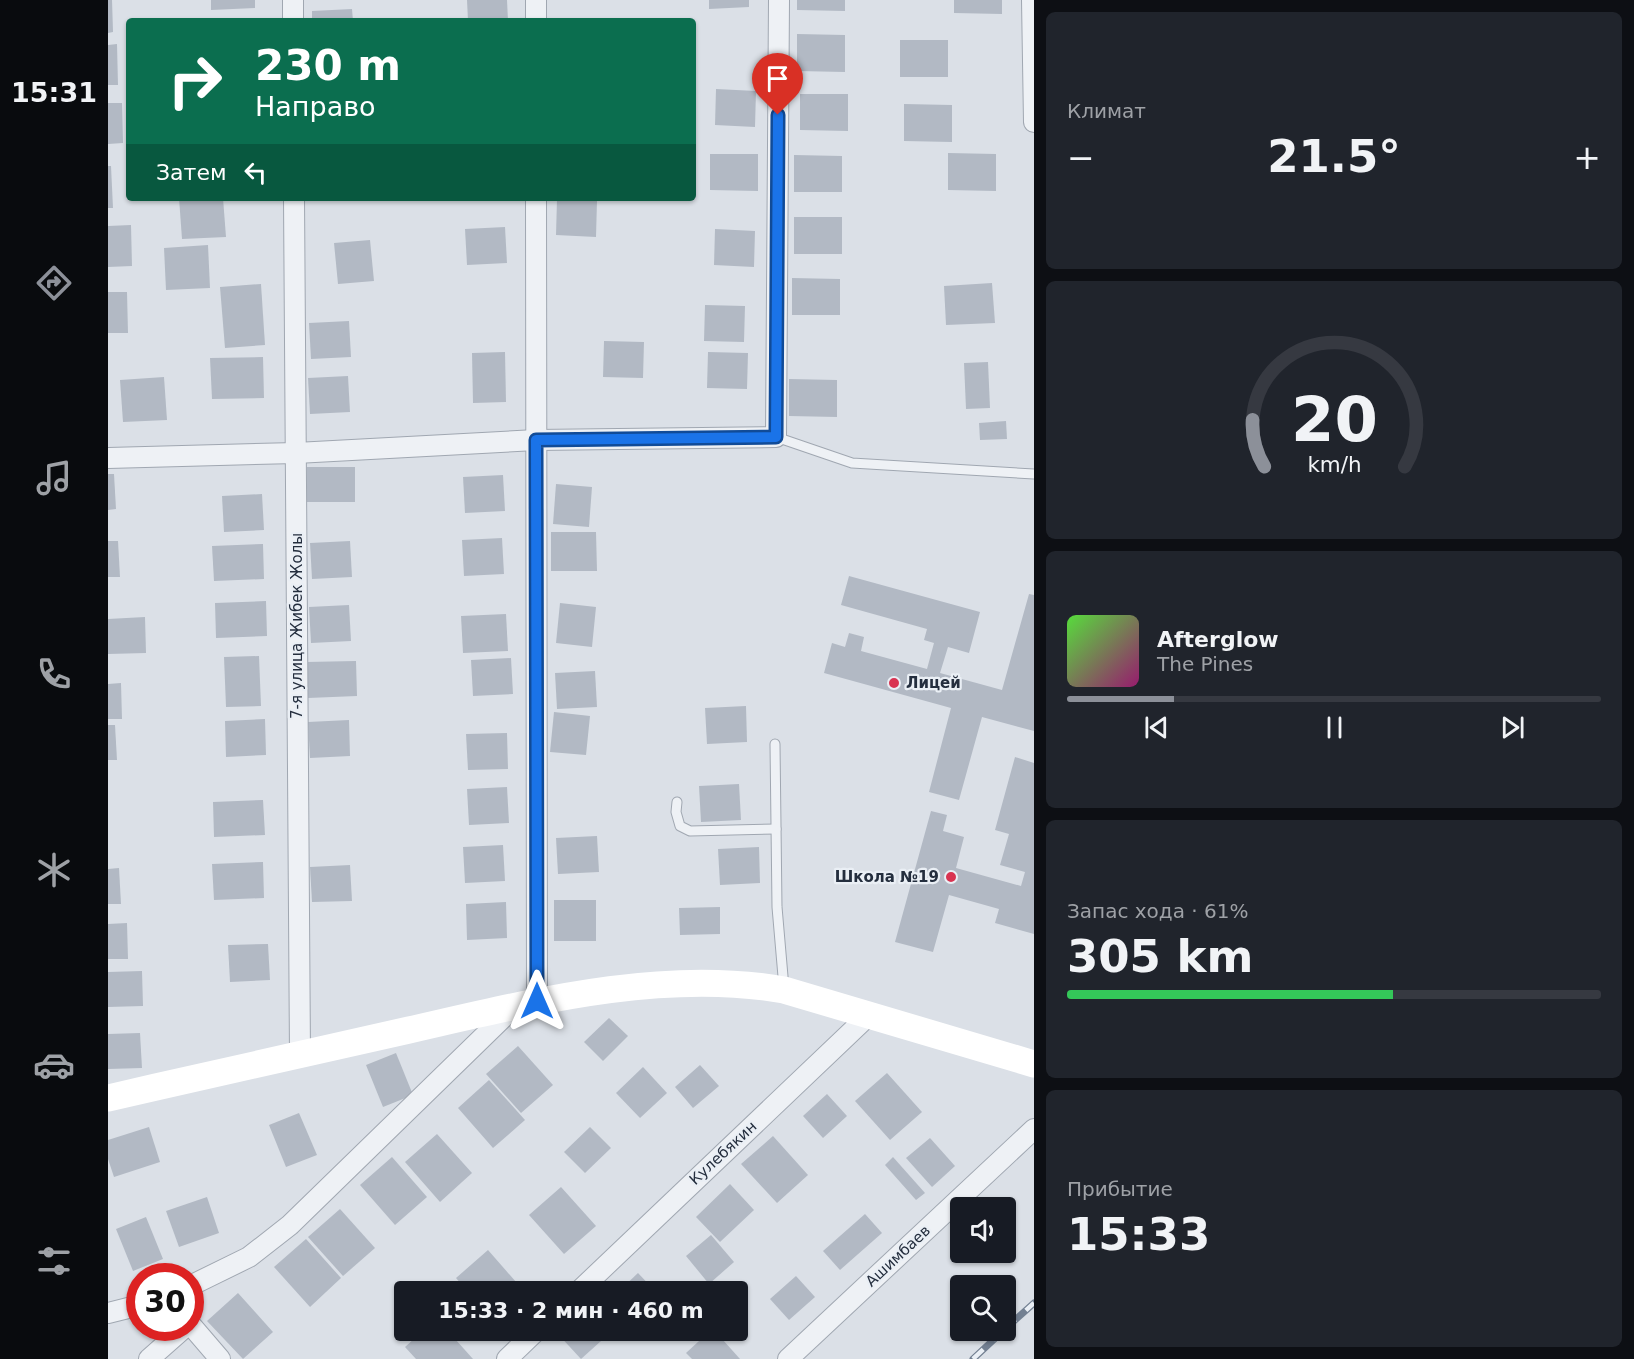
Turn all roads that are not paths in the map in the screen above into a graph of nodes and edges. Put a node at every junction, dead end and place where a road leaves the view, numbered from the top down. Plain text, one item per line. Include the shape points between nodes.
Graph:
1 (293, 0) edge
2 (536, 0) edge
3 (779, 0) edge
4 (1032, 0) edge
5 (293, 18) edge
6 (536, 18) edge
7 (1034, 122) edge
8 (294, 201) edge
9 (536, 201) edge
10 (776, 437) junction
11 (536, 440) junction
12 (296, 453) junction
13 (108, 458) edge
14 (1034, 474) edge
15 (775, 744) dead end
16 (677, 802) dead end
17 (776, 829) junction
18 (784, 990) junction
19 (526, 1004) junction
20 (869, 1016) junction
21 (300, 1054) junction
22 (1034, 1064) edge
23 (108, 1098) edge
24 (1034, 1129) edge
25 (204, 1279) edge
26 (590, 1281) edge
27 (126, 1308) edge
28 (108, 1313) edge
29 (204, 1340) edge
30 (169, 1341) edge
31 (526, 1341) edge
32 (149, 1359) edge
33 (220, 1359) edge
34 (507, 1359) edge
35 (788, 1359) edge

1 - 5 street
2 - 6 street
3 - 10 street
4 - 7 street
8 - 12 street, 7-я улица Жибек Жолы
9 - 11 street
10 - 11 street
10 - 14 lane via 852,463
11 - 12 street
11 - 19 street
12 - 13 street
12 - 21 street, 7-я улица Жибек Жолы
15 - 17 lane
16 - 17 lane via 680,826 690,831
17 - 18 lane
18 - 19 street via 743,983 682,982
18 - 20 street
19 - 21 street
19 - 25 street via 290,1225 249,1257
20 - 22 street
20 - 26 street, Кулебякин
21 - 23 street
24 - 35 street, Ашимбаев
27 - 28 street
29 - 33 street
30 - 32 street
31 - 34 street

